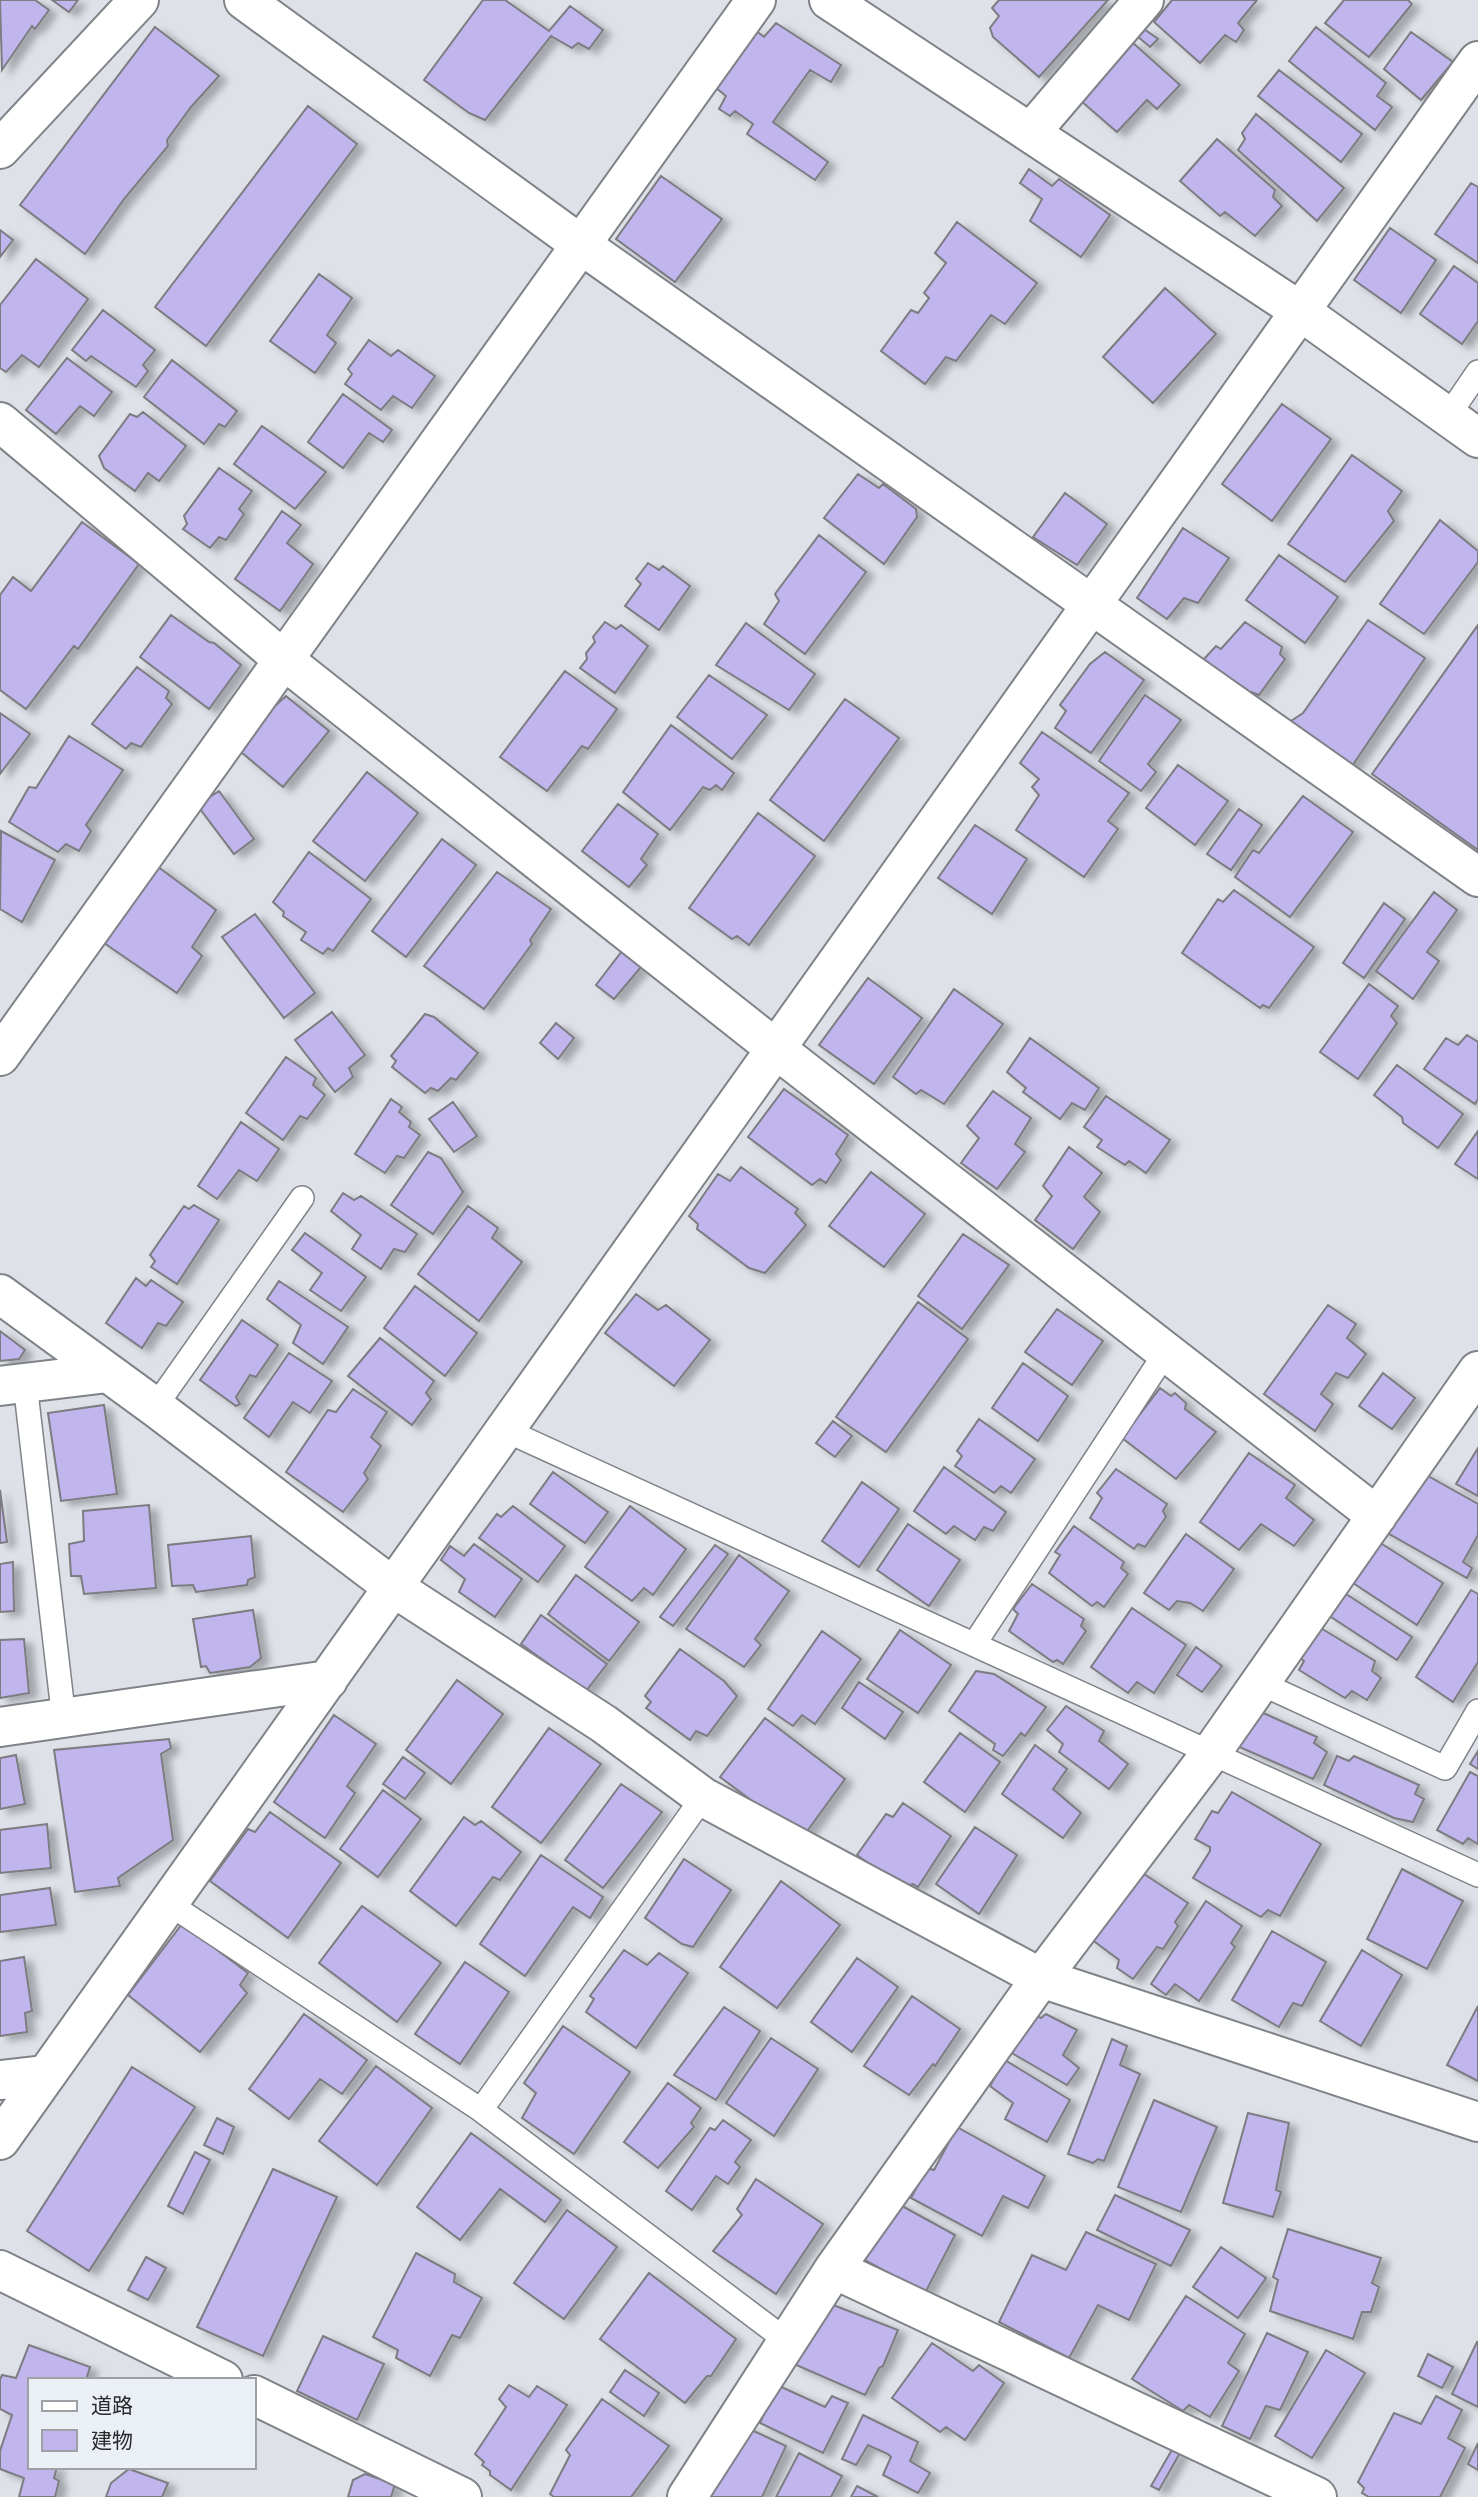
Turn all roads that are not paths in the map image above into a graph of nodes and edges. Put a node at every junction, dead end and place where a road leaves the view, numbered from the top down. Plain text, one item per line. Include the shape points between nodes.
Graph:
1 (139, 0) edge
2 (244, 0) edge
3 (755, 0) edge
4 (829, 0) edge
5 (1144, 0) edge
6 (1478, 61) edge
7 (1031, 132) junction
8 (0, 149) edge
9 (580, 244) junction
10 (1300, 311) junction
11 (1478, 372) edge
12 (0, 422) edge
13 (1463, 427) edge
14 (1092, 606) junction
15 (284, 660) junction
16 (1478, 877) edge
17 (776, 1049) junction
18 (0, 1056) edge
19 (302, 1198) dead end
20 (0, 1294) edge
21 (1166, 1352) junction
22 (1478, 1371) edge
23 (108, 1373) junction
24 (13, 1385) edge
25 (155, 1407) junction
26 (505, 1430) junction
27 (1377, 1516) junction
28 (393, 1587) junction
29 (975, 1643) junction
30 (328, 1680) junction
31 (1260, 1683) junction
32 (1478, 1711) edge
33 (64, 1720) junction
34 (0, 1727) edge
35 (1211, 1753) junction
36 (703, 1797) junction
37 (1478, 1875) edge
38 (168, 1903) junction
39 (1041, 1978) junction
40 (46, 2075) junction
41 (0, 2080) edge
42 (481, 2110) junction
43 (1478, 2122) edge
44 (0, 2140) edge
45 (834, 2269) junction
46 (0, 2270) edge
47 (787, 2340) junction
48 (219, 2378) edge
49 (256, 2396) edge
50 (462, 2497) edge
51 (687, 2497) edge
52 (1317, 2497) edge

1 - 8 street
2 - 9 street
3 - 9 street
4 - 7 street
5 - 7 street
6 - 10 street
7 - 10 street
9 - 14 street
9 - 15 street
10 - 13 street
10 - 14 street
11 - 13 lane
12 - 15 street
14 - 16 street
14 - 17 street
15 - 17 street
15 - 18 street
17 - 21 street
17 - 26 street
19 - 25 lane
20 - 23 street
21 - 27 street
21 - 29 lane
22 - 27 street
23 - 24 street
23 - 25 street
24 - 33 lane
25 - 28 street
26 - 28 street
26 - 29 lane
27 - 31 street
28 - 30 street
28 - 36 street via 604,1724
29 - 35 lane
30 - 33 street
30 - 38 street
31 - 32 lane via 1445,1768
31 - 35 street
33 - 34 street
35 - 37 lane
35 - 39 street
36 - 39 street
36 - 42 lane
38 - 40 street
38 - 42 lane
39 - 43 street
39 - 45 street
40 - 41 street
40 - 44 street
42 - 47 lane
45 - 47 street
45 - 52 street
46 - 48 street
47 - 51 street
49 - 50 street

